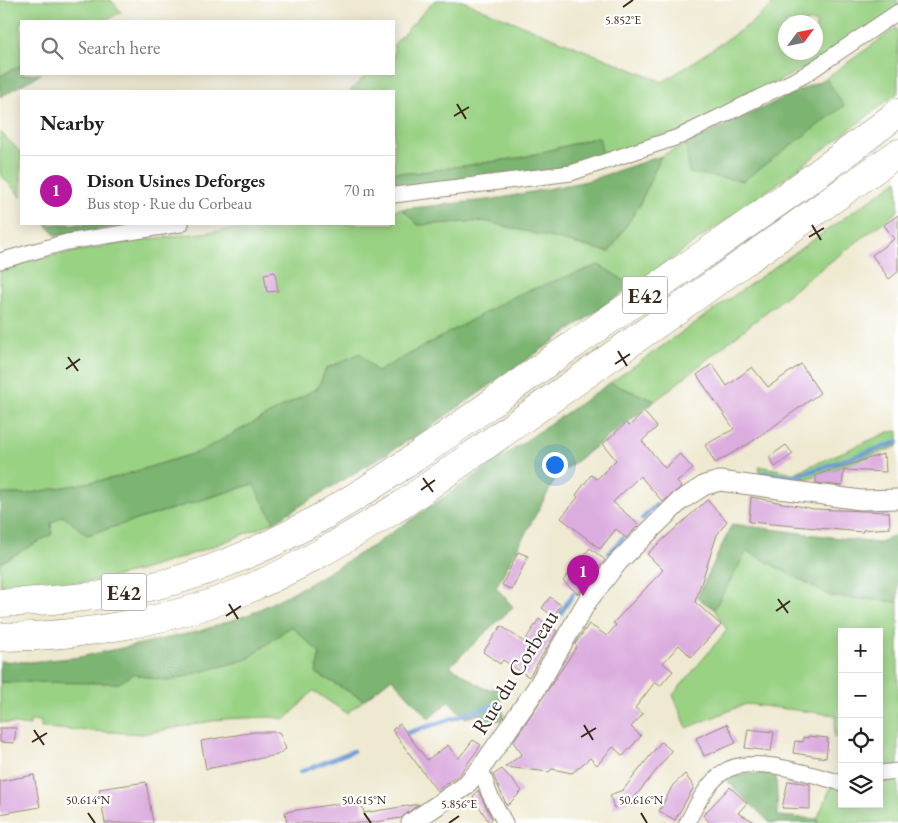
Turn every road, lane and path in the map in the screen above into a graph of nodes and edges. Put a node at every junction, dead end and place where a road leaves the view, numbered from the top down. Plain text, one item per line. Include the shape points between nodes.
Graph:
1 (898, 12) edge
2 (898, 113) edge
3 (898, 153) edge
4 (395, 195) edge
5 (175, 225) edge
6 (0, 261) edge
7 (898, 499) edge
8 (0, 604) edge
9 (98, 628) junction
10 (0, 637) edge
11 (0, 652) edge
12 (481, 768) junction
13 (898, 771) edge
14 (883, 773) edge
15 (838, 782) edge
16 (411, 823) edge
17 (504, 823) edge
18 (687, 823) edge

1 - 4 street via 803,76 681,136 571,173
2 - 8 highway, E42 via 714,247 390,474 332,511 282,538 194,574 142,589 82,599
3 - 9 highway, E42 via 403,504 344,540 245,591 154,619
5 - 6 street via 67,242
7 - 12 street, Rue du Corbeau via 861,500 720,481 705,484 680,501 618,562 588,600 536,688
9 - 10 highway, E42 via 29,637
9 - 11 highway via 24,651
12 - 16 street, Rue du Corbeau via 464,787
12 - 17 street
13 - 14 street
15 - 18 street via 787,768 757,764 735,767 722,772 701,798

